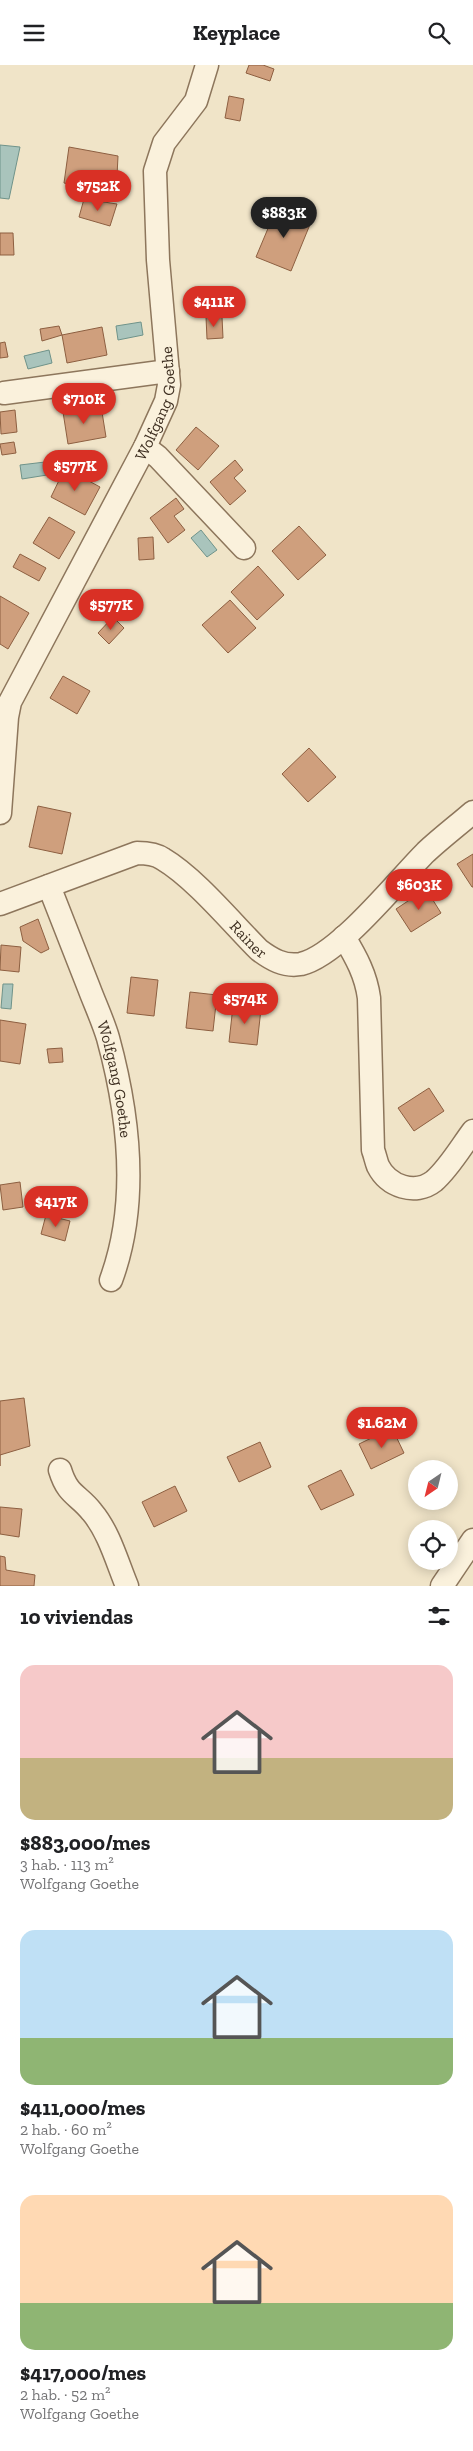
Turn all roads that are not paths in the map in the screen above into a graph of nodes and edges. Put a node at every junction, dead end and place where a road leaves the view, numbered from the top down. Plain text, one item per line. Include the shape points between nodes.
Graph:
1 (207, 65) edge
2 (168, 371) junction
3 (4, 393) dead end
4 (145, 447) junction
5 (244, 547) dead end
6 (473, 812) edge
7 (0, 813) edge
8 (49, 886) junction
9 (0, 905) edge
10 (344, 937) junction
11 (473, 1131) edge
12 (111, 1281) dead end
13 (60, 1470) dead end
14 (473, 1539) edge
15 (127, 1586) edge
16 (442, 1586) edge

1 - 2 street, Wolfgang Goethe via 196,101 164,143 156,171 158,260
2 - 3 street
2 - 4 street, Wolfgang Goethe via 170,385 166,401
4 - 5 street
4 - 7 street, Wolfgang Goethe via 10,702
6 - 10 street, Rainer via 428,851
8 - 9 street, Rainer
8 - 10 street, Rainer via 137,853 148,854 162,858 181,872 272,960 299,964 315,959
8 - 12 street, Wolfgang Goethe via 108,1036 124,1117 128,1167 126,1211
10 - 11 street via 367,982 373,1151 378,1166 404,1189 419,1187 433,1181
13 - 15 street via 64,1484 92,1511
14 - 16 street

